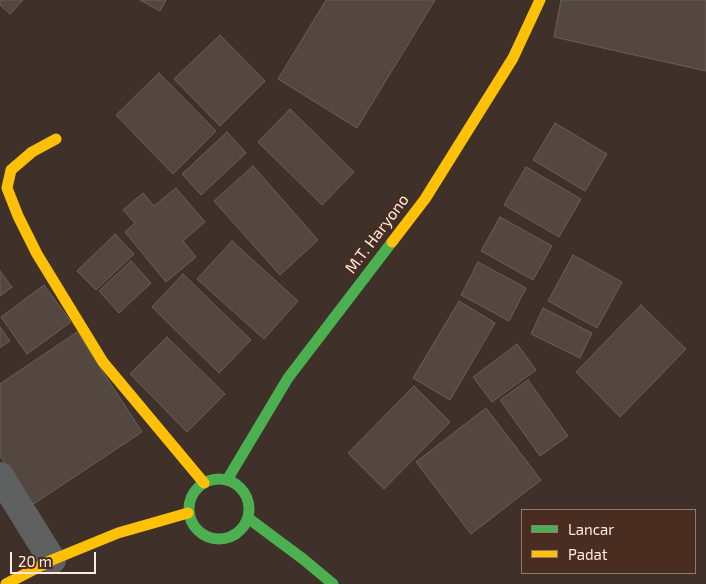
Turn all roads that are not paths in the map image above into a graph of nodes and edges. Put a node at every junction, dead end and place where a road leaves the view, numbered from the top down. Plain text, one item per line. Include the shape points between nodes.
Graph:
1 (540, 0) edge
2 (56, 139) dead end
3 (0, 476) edge
4 (227, 480) junction
5 (204, 483) junction
6 (188, 513) junction
7 (248, 518) junction
8 (52, 560) junction
9 (6, 584) edge
10 (332, 584) edge

1 - 4 main road, M.T. Haryono via 513,58 425,199 288,378
2 - 5 main road via 32,152 11,170 7,188 18,216 37,254 103,362
3 - 8 street
4 - 5 main road via 215,479
4 - 7 main road via 238,485 245,494
5 - 6 main road via 194,490
6 - 7 main road via 192,525 200,533 210,539 222,540 234,536
6 - 8 main road via 118,534
7 - 10 main road
8 - 9 main road

